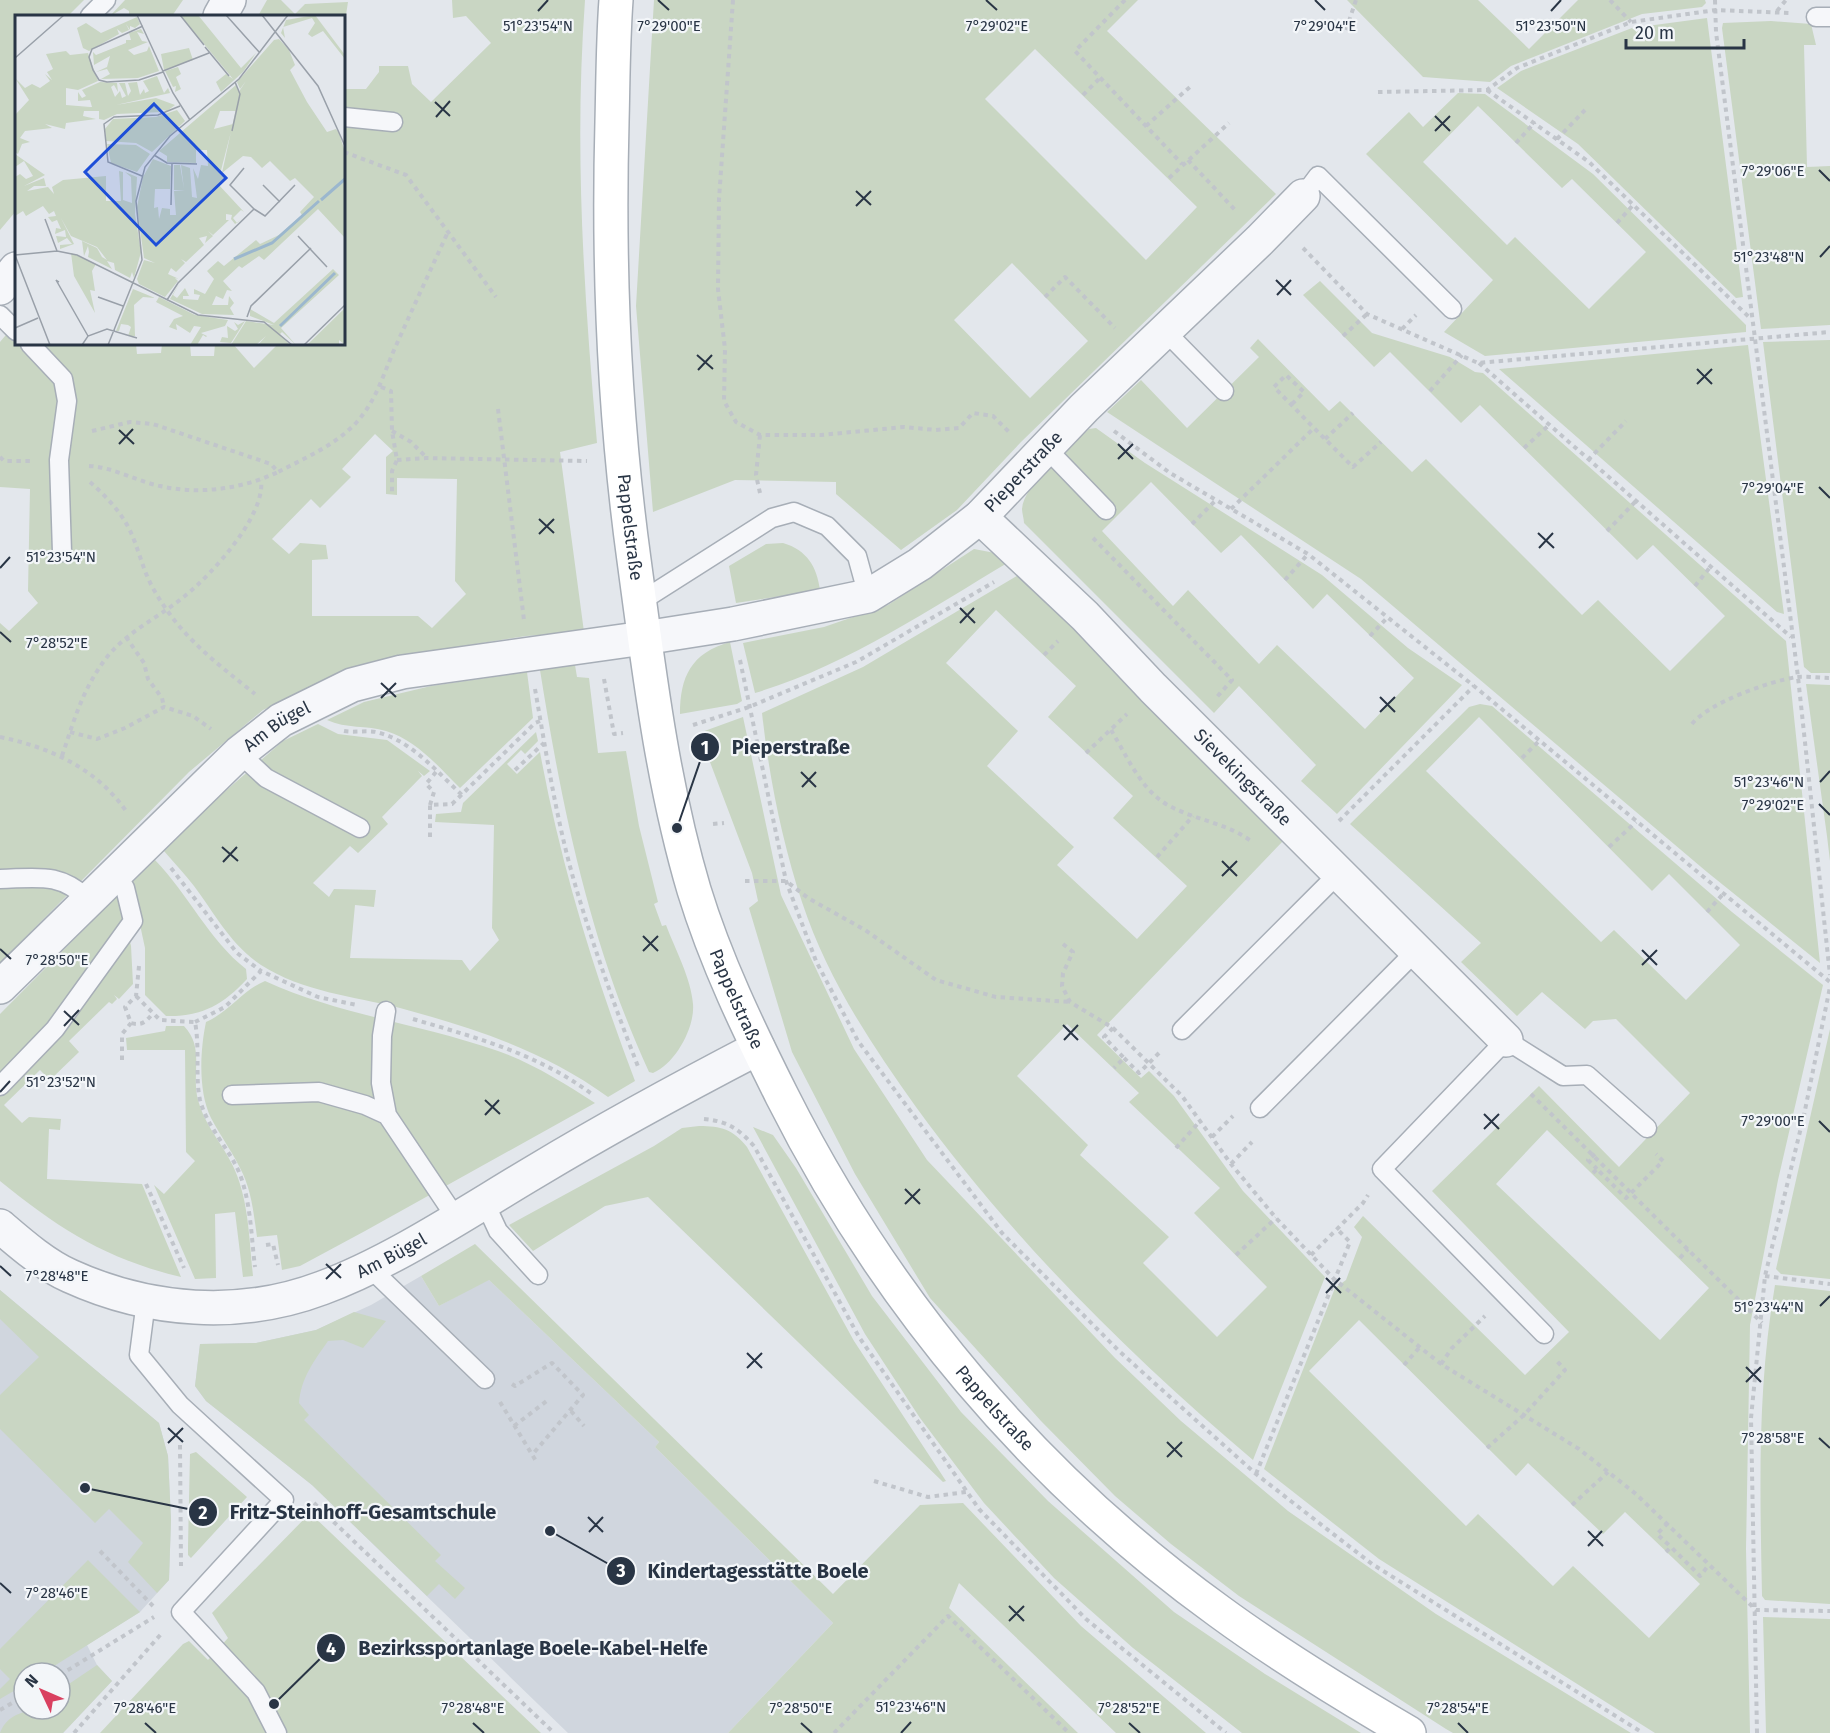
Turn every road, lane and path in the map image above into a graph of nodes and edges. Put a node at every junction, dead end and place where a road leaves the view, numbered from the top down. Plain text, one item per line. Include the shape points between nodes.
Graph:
1 (106, 0) edge
2 (229, 0) edge
3 (616, 0) edge
4 (733, 0) edge
5 (1125, 0) edge
6 (1356, 0) edge
7 (1610, 0) edge
8 (1715, 0) edge
9 (1786, 0) edge
10 (1716, 10) junction
11 (1777, 11) junction
12 (91, 15) edge
13 (221, 15) edge
14 (1823, 17) edge
15 (1631, 22) junction
16 (1346, 30) dead end
17 (1100, 78) junction
18 (1191, 86) dead end
19 (1486, 90) junction
20 (1378, 92) dead end
21 (1083, 95) dead end
22 (1585, 110) dead end
23 (345, 117) edge
24 (393, 122) dead end
25 (1535, 122) junction
26 (1229, 123) dead end
27 (1146, 126) junction
28 (1557, 139) junction
29 (1516, 143) dead end
30 (345, 152) edge
31 (1188, 160) junction
32 (1182, 164) junction
33 (1169, 178) dead end
34 (1303, 196) joint
35 (1225, 197) dead end
36 (1634, 204) junction
37 (1278, 223) junction
38 (1617, 223) dead end
39 (448, 232) junction
40 (15, 270) edge
41 (0, 288) edge
42 (496, 297) dead end
43 (1045, 297) dead end
44 (1452, 309) dead end
45 (1367, 314) junction
46 (0, 315) edge
47 (1752, 320) junction
48 (15, 330) edge
49 (1164, 330) junction
50 (1830, 332) edge
51 (1344, 336) dead end
52 (1754, 337) junction
53 (31, 345) edge
54 (1141, 353) junction
55 (1462, 355) junction
56 (1478, 363) junction
57 (381, 387) junction
58 (1224, 391) dead end
59 (1430, 391) dead end
60 (1292, 404) junction
61 (1084, 408) junction
62 (973, 413) dead end
63 (1353, 413) dead end
64 (1626, 421) dead end
65 (1549, 425) junction
66 (1314, 428) junction
67 (392, 431) junction
68 (760, 435) junction
69 (1325, 439) junction
70 (1381, 442) dead end
71 (1046, 448) junction
72 (1524, 448) dead end
73 (60, 456) junction
74 (426, 458) junction
75 (397, 460) junction
76 (1588, 460) junction
77 (621, 461) junction
78 (78, 465) junction
79 (278, 472) junction
80 (261, 480) junction
81 (393, 495) dead end
82 (761, 497) dead end
83 (1216, 500) junction
84 (1635, 502) junction
85 (1231, 509) junction
86 (1106, 510) joint
87 (980, 517) junction
88 (1192, 524) dead end
89 (1607, 531) dead end
90 (62, 552) dead end
91 (1308, 554) junction
92 (1028, 562) junction
93 (1711, 566) junction
94 (1285, 580) dead end
95 (1695, 586) dead end
96 (868, 596) junction
97 (639, 602) junction
98 (166, 608) junction
99 (1387, 618) junction
100 (733, 624) junction
101 (1370, 636) dead end
102 (126, 638) junction
103 (1791, 638) junction
104 (644, 639) junction
105 (1798, 677) junction
106 (1830, 678) edge
107 (1474, 686) junction
108 (1153, 688) junction
109 (312, 706) junction
110 (164, 707) junction
111 (749, 707) junction
112 (281, 720) junction
113 (540, 721) dead end
114 (1692, 724) dead end
115 (1191, 725) junction
116 (657, 729) junction
117 (1111, 730) junction
118 (70, 732) junction
119 (1539, 741) junction
120 (544, 742) dead end
121 (239, 753) junction
122 (1086, 753) dead end
123 (62, 756) dead end
124 (1522, 758) dead end
125 (515, 770) dead end
126 (436, 772) junction
127 (462, 795) junction
128 (430, 805) junction
129 (1193, 816) junction
130 (1636, 822) junction
131 (360, 828) dead end
132 (430, 837) dead end
133 (1255, 845) dead end
134 (1314, 846) junction
135 (1609, 847) dead end
136 (1157, 857) dead end
137 (1340, 872) junction
138 (115, 873) junction
139 (0, 879) edge
140 (786, 880) junction
141 (745, 881) dead end
142 (1724, 894) junction
143 (88, 899) junction
144 (1707, 912) dead end
145 (1063, 944) dead end
146 (1416, 951) junction
147 (1830, 975) edge
148 (1830, 982) edge
149 (0, 987) edge
150 (1830, 987) edge
151 (1070, 1002) junction
152 (386, 1011) dead end
153 (153, 1013) junction
154 (131, 1023) junction
155 (1113, 1028) junction
156 (1182, 1030) joint
157 (758, 1048) junction
158 (1498, 1048) junction
159 (1124, 1058) junction
160 (122, 1060) dead end
161 (1149, 1063) junction
162 (1114, 1068) dead end
163 (0, 1086) edge
164 (232, 1095) dead end
165 (1260, 1108) dead end
166 (387, 1115) junction
167 (1201, 1120) junction
168 (1647, 1128) joint
169 (1252, 1142) dead end
170 (1176, 1148) dead end
171 (1594, 1154) junction
172 (1231, 1164) junction
173 (1382, 1169) junction
174 (146, 1184) dead end
175 (1632, 1192) junction
176 (484, 1201) junction
177 (456, 1218) junction
178 (1276, 1218) junction
179 (0, 1226) edge
180 (1337, 1228) junction
181 (1688, 1249) junction
182 (1236, 1255) dead end
183 (1311, 1255) junction
184 (1680, 1258) dead end
185 (369, 1267) junction
186 (538, 1275) dead end
187 (1766, 1276) junction
188 (1334, 1279) junction
189 (1830, 1284) edge
190 (1506, 1296) junction
191 (146, 1301) junction
192 (259, 1305) junction
193 (188, 1307) junction
194 (1763, 1323) junction
195 (1544, 1334) joint
196 (1419, 1348) junction
197 (1441, 1364) junction
198 (1404, 1365) dead end
199 (486, 1379) junction
200 (548, 1400) dead end
201 (180, 1405) junction
202 (571, 1411) junction
203 (1524, 1415) junction
204 (514, 1426) junction
205 (584, 1426) dead end
206 (1487, 1448) dead end
207 (532, 1455) junction
208 (536, 1461) dead end
209 (1608, 1472) junction
210 (1256, 1474) junction
211 (874, 1481) dead end
212 (966, 1492) dead end
213 (284, 1500) junction
214 (1572, 1505) dead end
215 (1668, 1523) junction
216 (1671, 1547) junction
217 (100, 1551) dead end
218 (1666, 1551) dead end
219 (1708, 1566) junction
220 (1756, 1610) junction
221 (1830, 1611) edge
222 (181, 1612) junction
223 (72, 1668) edge
224 (74, 1733) edge
225 (277, 1733) edge
226 (554, 1733) edge
227 (834, 1733) edge
228 (1069, 1733) edge
229 (1409, 1733) edge
230 (1642, 1733) edge
231 (1757, 1733) edge

1 - 12 lane
2 - 13 street
3 - 77 street, Pappelstraße via 611,292
4 - 68 path via 718,199 724,401 736,422
5 - 17 path via 1075,51
6 - 16 path
7 - 15 path
8 - 10 path
9 - 11 path
10 - 11 path
10 - 15 path
10 - 47 path
11 - 14 path
15 - 19 path via 1517,68
17 - 21 path
17 - 27 path
18 - 27 path
19 - 20 path
19 - 25 path
22 - 28 path
23 - 24 lane
25 - 28 path
25 - 29 path
26 - 31 path
27 - 32 path
28 - 36 path via 1589,162
30 - 39 path via 406,175
31 - 32 path
31 - 35 path
32 - 33 path
34 - 37 street, Pieperstraße
34 - 44 lane via 1318,176
36 - 38 path
36 - 47 path
37 - 45 path
37 - 49 street, Pieperstraße
39 - 42 path
39 - 57 path
40 - 41 street
43 - 54 path via 1065,278
45 - 51 path
45 - 55 path
46 - 48 lane
47 - 52 path
49 - 54 street, Pieperstraße
49 - 58 lane
50 - 52 path
52 - 56 path
52 - 103 path
53 - 73 lane via 63,379 67,401
54 - 61 street, Pieperstraße
55 - 56 path
55 - 59 path
56 - 65 path
57 - 67 path via 391,391
57 - 79 path via 351,428
60 - 60 path via 1274,387 1286,375 1304,392
60 - 66 path
61 - 71 street, Pieperstraße
61 - 83 path via 1170,473
62 - 68 path via 959,428
63 - 69 path
64 - 76 path
65 - 72 path
65 - 76 path
66 - 69 path
66 - 85 path
67 - 74 path via 411,442
67 - 75 path
68 - 82 path via 756,475
69 - 70 path via 1353,467
71 - 86 lane
71 - 87 street, Pieperstraße
73 - 78 path
73 - 79 path via 87,432 130,422 187,434 271,464
73 - 90 lane
74 - 75 path
74 - 77 path
75 - 81 path via 392,471
76 - 84 path
77 - 97 street, Pappelstraße
78 - 80 path via 184,489 217,489
78 - 98 path via 82,475 118,511 131,533 144,571
79 - 80 path
80 - 98 path via 254,512 233,545 193,588
83 - 85 path
83 - 88 path
84 - 89 path
84 - 93 path
85 - 91 path
86 - 115 path via 1087,532 1232,680
87 - 92 street, Sievekingstraße
87 - 96 street, Pieperstraße via 920,564
91 - 94 path
91 - 99 path
92 - 108 street, Sievekingstraße
92 - 111 path via 856,662
93 - 95 path
93 - 103 path
96 - 97 lane via 857,556 827,526 794,512 772,518
96 - 100 street, Pieperstraße
97 - 104 street, Pappelstraße
98 - 102 path
98 - 112 path via 202,652 271,707
99 - 101 path
99 - 107 path
100 - 104 street, Pieperstraße
100 - 111 path
102 - 110 path via 144,663
102 - 118 path via 86,686
103 - 105 path
104 - 109 street, Am Bügel via 402,672 352,686
104 - 116 street, Pappelstraße
105 - 106 path
105 - 114 path via 1730,698 1699,715
105 - 147 path
107 - 119 path
107 - 134 path
108 - 115 street, Sievekingstraße
108 - 117 path
109 - 112 street, Am Bügel
109 - 126 path via 322,721 334,728 375,732 393,739 415,751
110 - 118 path via 97,739
110 - 121 path via 193,716
111 - 116 path via 692,725
111 - 140 path
112 - 121 street, Am Bügel
113 - 127 path
115 - 134 street, Sievekingstraße
116 - 157 street, Pappelstraße via 695,893 712,943
117 - 122 path
117 - 129 path via 1143,784 1166,804
118 - 123 path
119 - 124 path
119 - 130 path
120 - 125 path
121 - 131 lane via 266,778
121 - 138 street, Am Bügel
126 - 127 path
126 - 128 path via 426,784 434,792
127 - 128 path via 453,804
128 - 132 path
129 - 133 path via 1219,823
129 - 136 path
130 - 135 path
130 - 142 path
134 - 137 street, Sievekingstraße
137 - 146 street, Sievekingstraße
137 - 156 lane
138 - 143 street, Am Bügel
138 - 163 lane via 125,888 133,921 55,1029
139 - 143 lane via 54,877 75,887
140 - 141 path
140 - 151 path via 936,980 996,997
140 - 210 path via 816,961 858,1041 959,1179 1002,1233 1074,1306 1186,1414
142 - 144 path
142 - 148 path
143 - 149 street, Am Bügel
145 - 151 path via 1073,952 1063,973 1062,986
146 - 158 street, Sievekingstraße
146 - 165 lane
150 - 187 path
151 - 155 path
152 - 166 lane via 381,1083
153 - 154 path via 146,1022
153 - 154 path via 136,996 125,1007
153 - 192 path via 160,1020 195,1022 205,1116 232,1158 247,1195
154 - 160 path via 122,1034
155 - 159 path via 1104,1037
155 - 161 path
156 - 161 path
157 - 176 street, Am Bügel via 618,1121
157 - 229 street, Pappelstraße via 809,1150 871,1252 938,1342 1016,1435 1113,1527 1207,1603 1326,1684
158 - 168 lane via 1563,1076 1587,1075
158 - 171 path
158 - 173 lane
159 - 161 path via 1139,1073
159 - 162 path
161 - 167 path
164 - 166 lane via 319,1092
166 - 177 lane
167 - 170 path
167 - 172 path
168 - 175 path via 1651,1149 1663,1161
169 - 172 path
171 - 175 path
171 - 175 path via 1588,1160 1595,1171 1626,1198
172 - 178 path
173 - 180 path via 1363,1203
173 - 190 lane
174 - 193 path via 188,1278
175 - 181 path
176 - 177 street, Am Bügel
176 - 186 lane via 498,1231
177 - 185 street, Am Bügel
178 - 182 path
178 - 183 path
179 - 191 street, Am Bügel via 68,1275
180 - 183 path
180 - 188 path via 1350,1242
181 - 184 path
181 - 194 path
183 - 188 path
185 - 192 street, Am Bügel via 321,1289
185 - 199 lane
187 - 189 path
187 - 194 path
188 - 196 path
188 - 210 path
190 - 195 lane
190 - 197 path via 1452,1348
191 - 193 street, Am Bügel
191 - 201 lane via 139,1355
192 - 193 street, Am Bügel
194 - 220 path via 1751,1418
195 - 203 path via 1550,1353 1566,1370
196 - 197 path
196 - 198 path
197 - 203 path
199 - 202 path via 502,1374 515,1386 552,1363 583,1395
199 - 204 path
200 - 204 path
201 - 213 lane
201 - 222 path
202 - 205 path
202 - 207 path
203 - 206 path
203 - 209 path
204 - 207 path
207 - 208 path
209 - 214 path
209 - 215 path
210 - 230 path via 1372,1564
211 - 212 path via 928,1497
213 - 222 lane
213 - 226 path via 310,1500
215 - 216 path via 1657,1534
215 - 219 path
216 - 218 path
216 - 219 path via 1700,1576
217 - 223 path via 160,1613
219 - 220 path
220 - 221 path
220 - 231 path
222 - 224 path
222 - 225 lane via 256,1692
227 - 228 path via 948,1616

